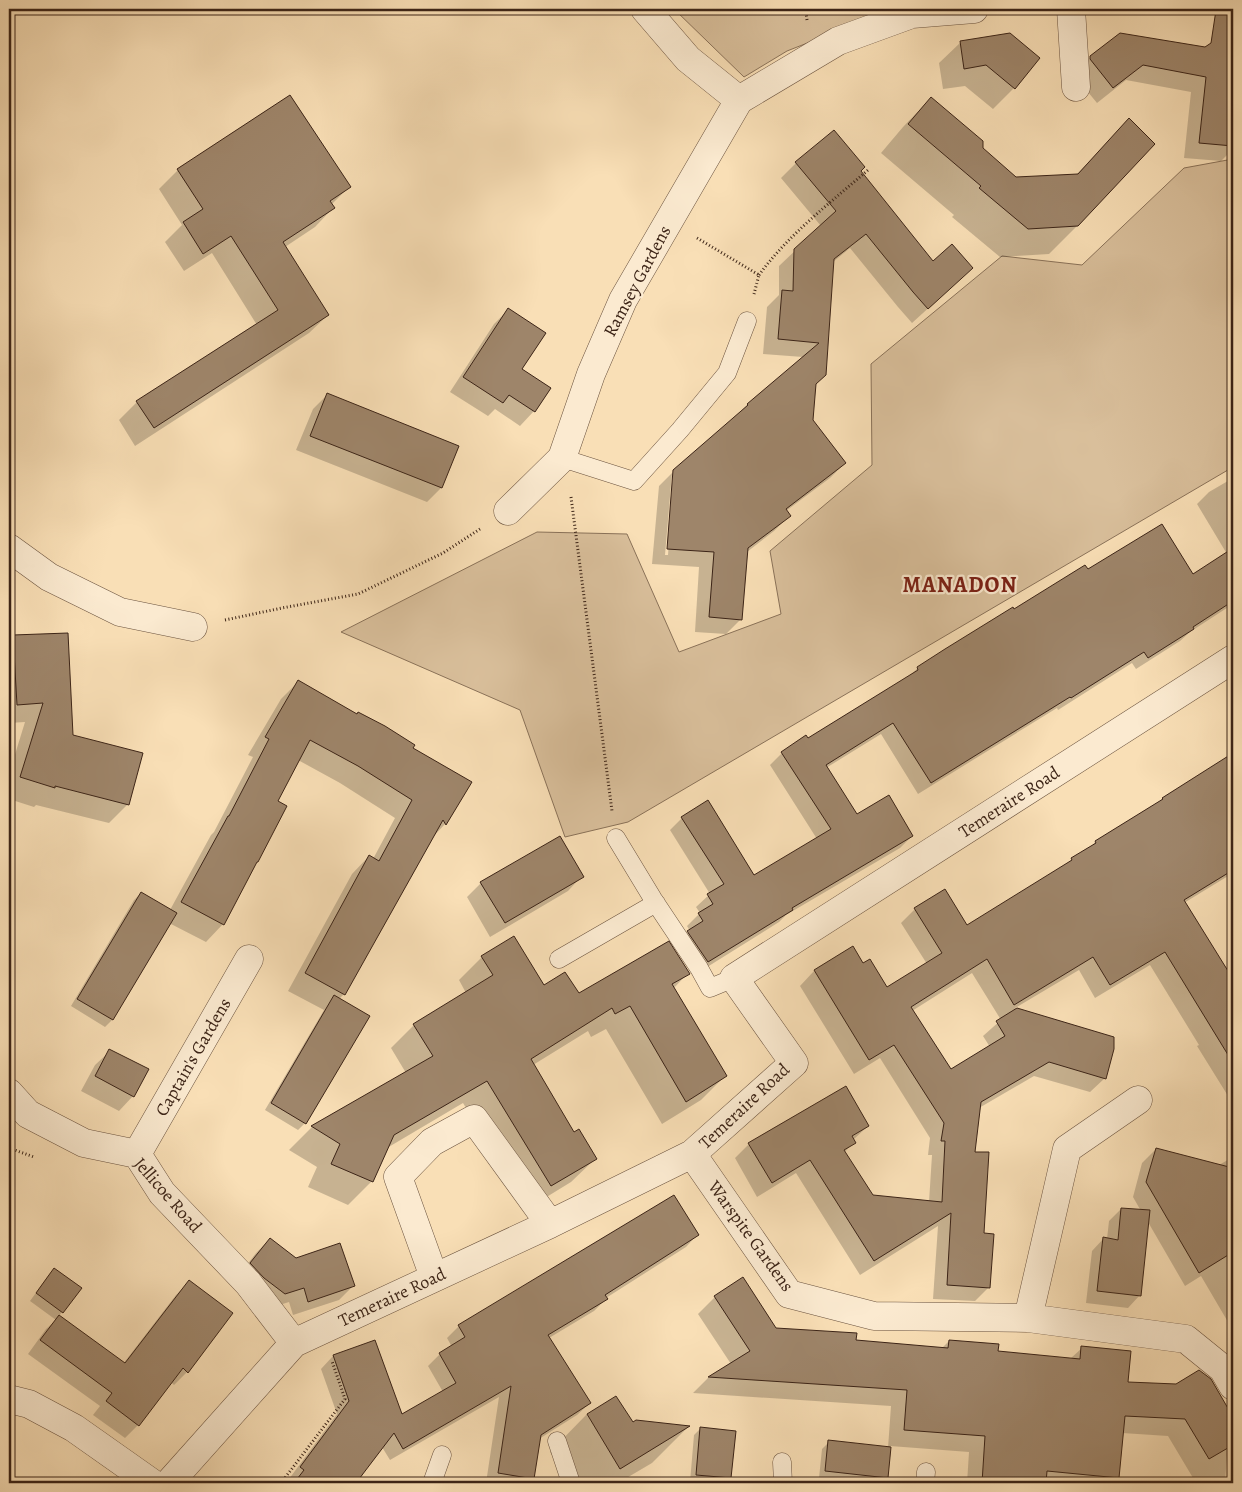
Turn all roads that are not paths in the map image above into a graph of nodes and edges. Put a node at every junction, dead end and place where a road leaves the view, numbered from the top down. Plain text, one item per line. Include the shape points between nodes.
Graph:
1 (645, 9) edge
2 (974, 9) edge
3 (1072, 9) edge
4 (1076, 87) dead end
5 (739, 100) junction
6 (747, 321) road end
7 (562, 458) junction
8 (508, 510) road end
9 (9, 548) edge
10 (193, 627) road end
11 (1233, 659) edge
12 (616, 838) road end
13 (656, 902) junction
14 (559, 959) dead end
15 (249, 960) dead end
16 (734, 978) junction
17 (9, 1094) edge
18 (1138, 1100) dead end
19 (137, 1154) junction
20 (692, 1154) junction
21 (550, 1224) junction
22 (434, 1277) junction
23 (1028, 1318) junction
24 (294, 1343) junction
25 (1230, 1373) edge
26 (9, 1399) edge
27 (557, 1441) dead end
28 (442, 1455) dead end
29 (782, 1462) dead end
30 (152, 1483) edge
31 (169, 1483) edge
32 (432, 1483) edge
33 (572, 1483) edge
34 (783, 1483) edge

1 - 5 street via 688,59
2 - 5 street, Ramsey Gardens via 912,14 838,41
3 - 4 street
5 - 7 street, Ramsey Gardens via 623,300
6 - 7 lane via 727,373 634,481
7 - 8 street, Ramsey Gardens
9 - 10 street via 48,577 120,612
11 - 16 street, Temeraire Road
12 - 13 lane
13 - 14 lane
13 - 16 lane via 710,988
15 - 19 street, Captain's Gardens
16 - 20 street, Temeraire Road via 794,1063
17 - 19 street, Jellicoe Road via 28,1114 84,1143
18 - 23 street via 1067,1149
19 - 24 street, Jellicoe Road via 162,1193 248,1283
20 - 21 street, Temeraire Road
20 - 23 street, Warspite Gardens via 789,1294 874,1316
21 - 22 street, Temeraire Road
21 - 22 street via 474,1119 432,1142 398,1177
22 - 24 street, Temeraire Road
23 - 25 street, Warspite Gardens via 1186,1339
24 - 31 street, Temeraire Road
26 - 30 street via 29,1404 74,1428
27 - 33 lane
28 - 32 lane
29 - 34 lane

